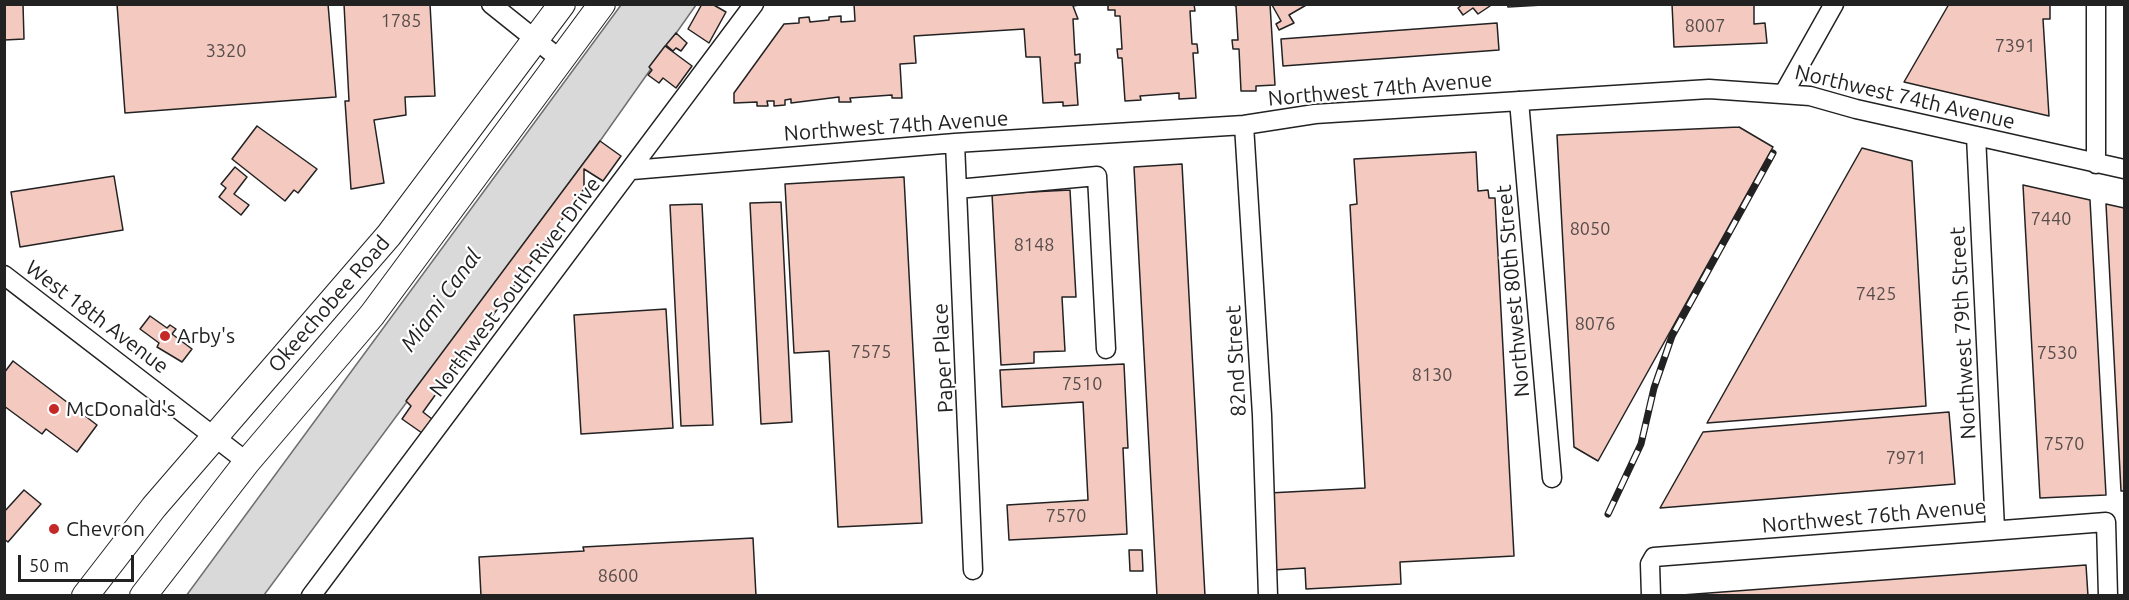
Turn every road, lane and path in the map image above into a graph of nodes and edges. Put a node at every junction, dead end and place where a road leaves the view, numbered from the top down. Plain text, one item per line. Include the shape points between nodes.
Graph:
1 (491, 4) edge
2 (562, 4) edge
3 (602, 4) edge
4 (754, 4) edge
5 (1834, 4) edge
6 (2096, 4) edge
7 (536, 39) junction
8 (561, 60) junction
9 (1784, 93) junction
10 (1519, 101) junction
11 (1244, 124) junction
12 (1976, 136) junction
13 (955, 143) junction
14 (2096, 164) junction
15 (632, 170) junction
16 (2124, 170) edge
17 (957, 189) junction
18 (4, 275) edge
19 (1106, 349) dead end
20 (215, 436) junction
21 (247, 462) junction
22 (1552, 478) dead end
23 (1995, 529) junction
24 (973, 570) dead end
25 (85, 596) edge
26 (143, 596) edge
27 (311, 596) edge
28 (1268, 596) edge
29 (1651, 596) edge
30 (2109, 596) edge

1 - 7 street
2 - 7 highway, Okeechobee Road
3 - 8 highway, Okeechobee Road
4 - 15 street, Northwest South River Drive
5 - 9 street
6 - 14 street
7 - 8 street
7 - 20 highway, Okeechobee Road via 390,235
8 - 21 highway, Okeechobee Road via 372,315
9 - 10 street, Northwest 74th Avenue via 1709,89
9 - 12 street, Northwest 74th Avenue
10 - 11 street, Northwest 74th Avenue via 1315,114
10 - 22 street, Northwest 80th Street
11 - 13 street, Northwest 74th Avenue
11 - 28 street, 82nd Street
12 - 14 street, Northwest 74th Avenue
12 - 23 street, Northwest 79th Street
13 - 15 street, Northwest 74th Avenue
13 - 17 street, Paper Place
14 - 16 street, Northwest 74th Avenue
15 - 27 street, Northwest South River Drive
17 - 19 street via 1097,176
17 - 24 street, Paper Place
18 - 20 street, West 18th Avenue
20 - 21 street, West 18th Avenue
20 - 25 highway, Okeechobee Road
21 - 26 highway, Okeechobee Road
23 - 29 street, Northwest 76th Avenue via 1654,557 1650,564
23 - 30 street, Northwest 76th Avenue via 2106,522

